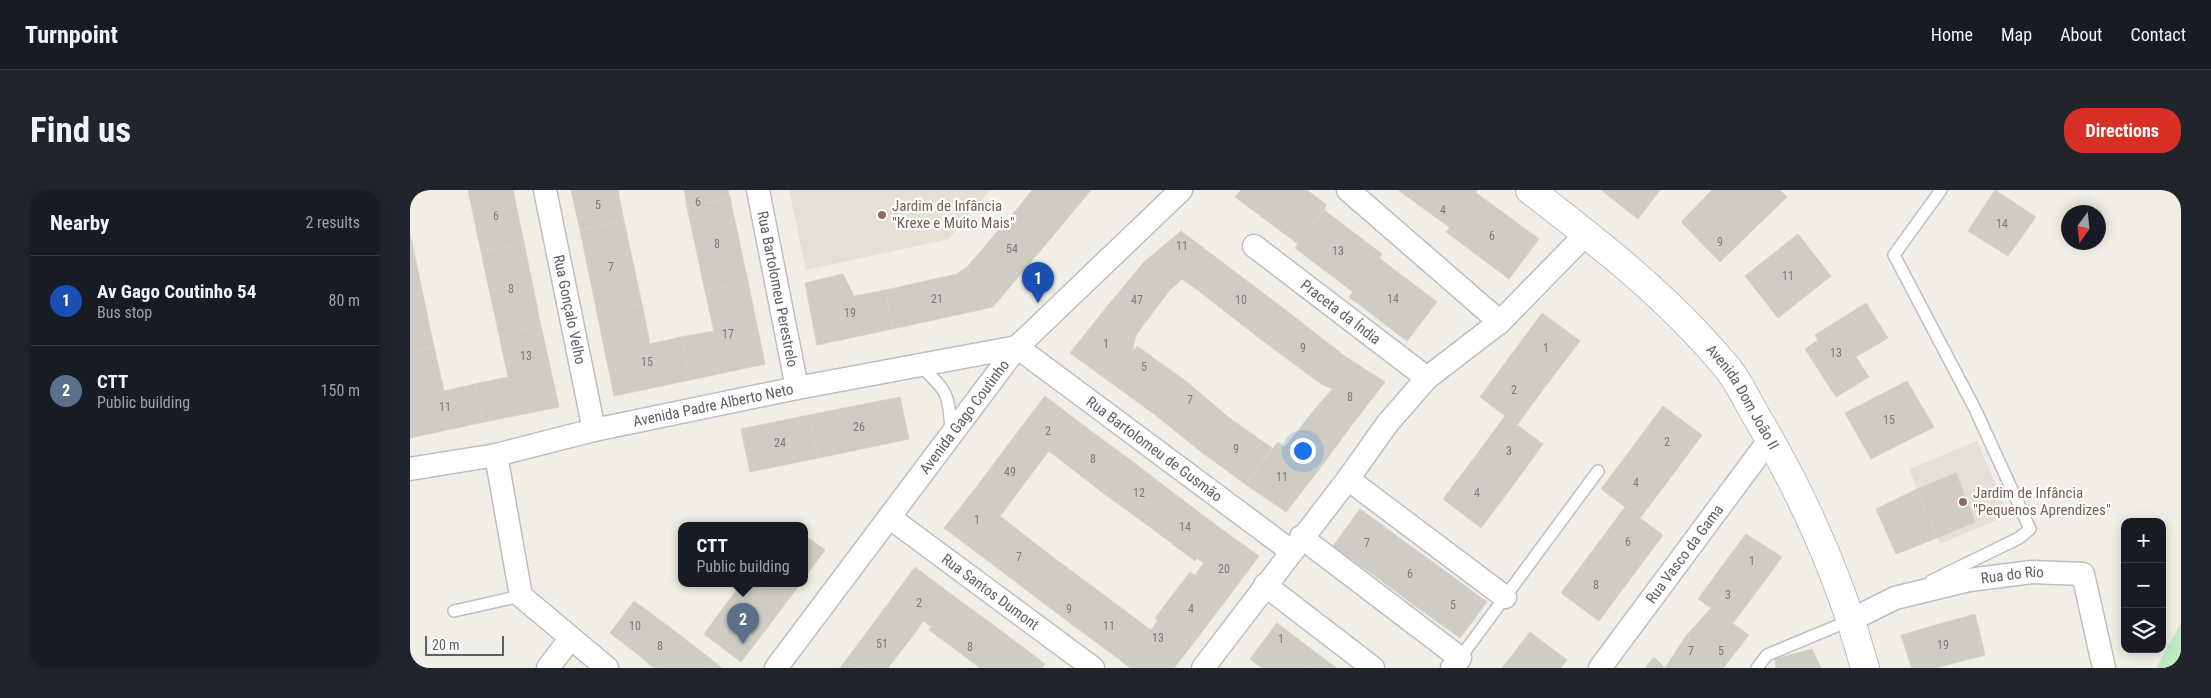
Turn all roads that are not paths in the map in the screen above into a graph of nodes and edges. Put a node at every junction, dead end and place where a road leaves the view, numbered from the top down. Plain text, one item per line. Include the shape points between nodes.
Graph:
1 (545, 190) edge
2 (758, 190) edge
3 (1348, 190) edge
4 (1530, 190) edge
5 (1941, 190) edge
6 (1179, 191) edge
7 (1586, 233) junction
8 (1254, 246) dead end
9 (1500, 322) junction
10 (1017, 347) junction
11 (920, 366) junction
12 (1427, 378) junction
13 (797, 388) junction
14 (594, 430) junction
15 (951, 434) junction
16 (1770, 439) junction
17 (496, 455) junction
18 (410, 469) edge
19 (1598, 471) dead end
20 (1348, 478) junction
21 (889, 516) junction
22 (1296, 544) junction
23 (1265, 585) junction
24 (521, 596) junction
25 (1505, 598) junction
26 (1895, 598) junction
27 (454, 611) dead end
28 (1852, 620) junction
29 (570, 639) junction
30 (1456, 663) edge
31 (548, 668) edge
32 (607, 668) edge
33 (776, 668) edge
34 (1093, 668) edge
35 (1203, 668) edge
36 (1373, 668) edge
37 (1600, 668) edge
38 (1757, 668) edge
39 (1865, 668) edge
40 (2104, 668) edge

1 - 14 street, Rua Gonçalo Velho
2 - 13 street, Rua Bartolomeu Perestrelo
3 - 9 street
4 - 7 street, Avenida Dom João II
5 - 26 lane via 1894,255 1975,409 2030,529 2019,538
6 - 10 street, Avenida Gago Coutinho
7 - 9 street
7 - 16 street, Avenida Dom João II via 1672,307 1726,365
8 - 12 street, Praceta da Índia
9 - 12 street
10 - 11 street, Avenida Padre Alberto Neto
10 - 15 street, Avenida Gago Coutinho
10 - 22 street, Rua Bartolomeu de Gusmão
11 - 13 street, Avenida Padre Alberto Neto
11 - 15 lane via 940,384 949,401
12 - 20 street via 1387,424
13 - 14 street, Avenida Padre Alberto Neto
14 - 17 street, Avenida Padre Alberto Neto
15 - 21 street, Avenida Gago Coutinho
16 - 28 street, Avenida Dom João II via 1822,540
16 - 37 street, Rua Vasco da Gama
17 - 18 street, Avenida Padre Alberto Neto
17 - 24 street
19 - 25 lane
20 - 22 street
20 - 25 street
21 - 33 street, Avenida Gago Coutinho
21 - 34 street, Rua Santos Dumont
22 - 23 street
22 - 30 street, Rua Bartolomeu de Gusmão
23 - 35 street
23 - 36 street
24 - 27 lane
24 - 29 street
25 - 30 lane
26 - 28 street, Rua do Rio
26 - 40 street, Rua do Rio via 1995,576 2032,572 2083,574
28 - 38 lane via 1767,655
28 - 39 street, Avenida Dom João II
29 - 31 street
29 - 32 street

